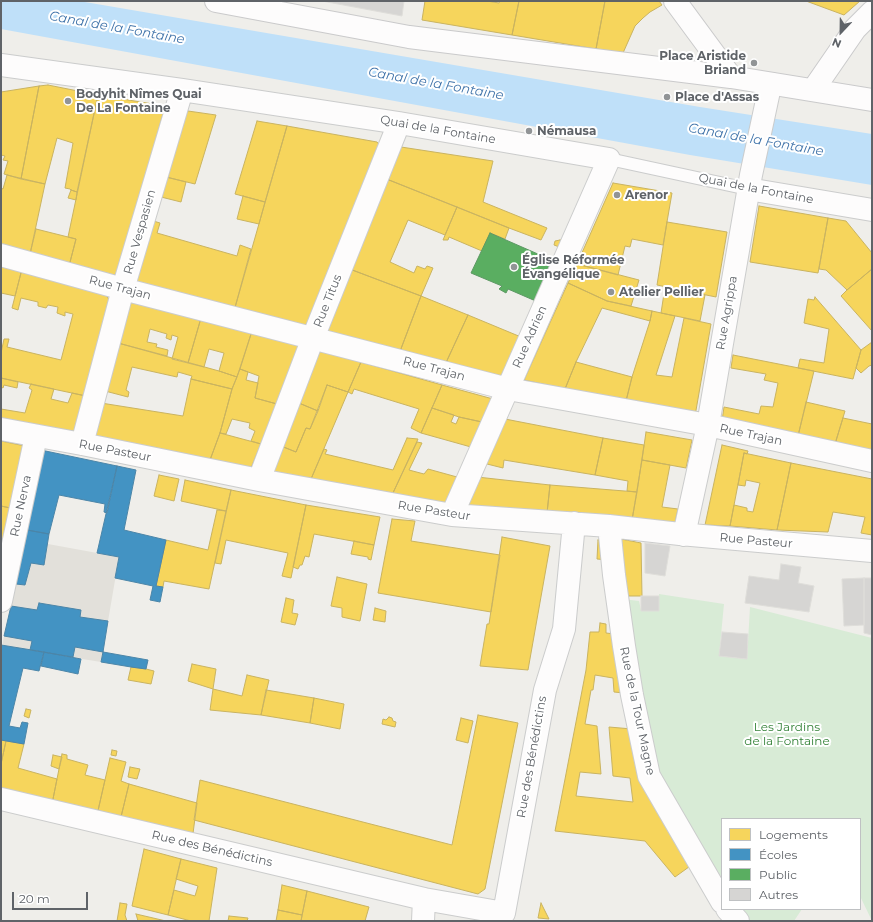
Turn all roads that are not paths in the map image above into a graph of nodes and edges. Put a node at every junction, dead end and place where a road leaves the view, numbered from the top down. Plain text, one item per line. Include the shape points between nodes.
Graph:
1 (216, 1) edge
2 (675, 1) edge
3 (872, 12) edge
4 (1, 65) edge
5 (731, 77) junction
6 (770, 88) junction
7 (182, 90) junction
8 (813, 90) junction
9 (872, 100) edge
10 (399, 123) junction
11 (609, 160) junction
12 (749, 182) junction
13 (872, 210) edge
14 (1, 255) edge
15 (123, 289) junction
16 (313, 338) junction
17 (508, 389) junction
18 (708, 425) junction
19 (1, 429) edge
20 (36, 436) junction
21 (82, 444) junction
22 (872, 461) edge
23 (259, 480) junction
24 (452, 515) junction
25 (574, 523) junction
26 (609, 526) junction
27 (684, 534) junction
28 (872, 551) edge
29 (1, 601) edge
30 (1, 799) edge
31 (424, 899) junction
32 (721, 900) edge
33 (728, 910) edge
34 (423, 921) edge
35 (738, 921) edge

1 - 5 street via 409,37
2 - 5 street
3 - 8 street via 854,29
4 - 7 street, Quai de la Fontaine
5 - 6 street
6 - 8 street
6 - 12 street, Rue Agrippa
7 - 10 street, Quai de la Fontaine
7 - 15 street, Rue Vespasien
8 - 9 street
10 - 11 street, Quai de la Fontaine
10 - 16 street, Rue Titus
11 - 12 lane, Quai de la Fontaine
11 - 17 street, Rue Adrien
12 - 13 street, Quai de la Fontaine
12 - 18 street, Rue Agrippa
14 - 15 street, Rue Trajan
15 - 16 street, Rue Trajan
15 - 21 street, Rue Vespasien
16 - 17 street, Rue Trajan
16 - 23 street, Rue Titus
17 - 18 street, Rue Trajan
17 - 24 street, Rue Adrien
18 - 22 street, Rue Trajan
18 - 27 street, Rue Agrippa
19 - 20 street, Rue Pasteur
20 - 21 street, Rue Pasteur
20 - 29 street, Rue Nerva
21 - 23 street, Rue Pasteur
23 - 24 street, Rue Pasteur
24 - 25 street, Rue Pasteur
25 - 26 street, Rue Pasteur
25 - 31 street, Rue des Bénédictins via 564,629 544,690 504,912
26 - 27 street, Rue Pasteur
26 - 32 street, Rue de la Tour Magne via 624,646 649,776
27 - 28 street, Rue Pasteur
30 - 31 street, Rue des Bénédictins
31 - 34 street
33 - 35 street

